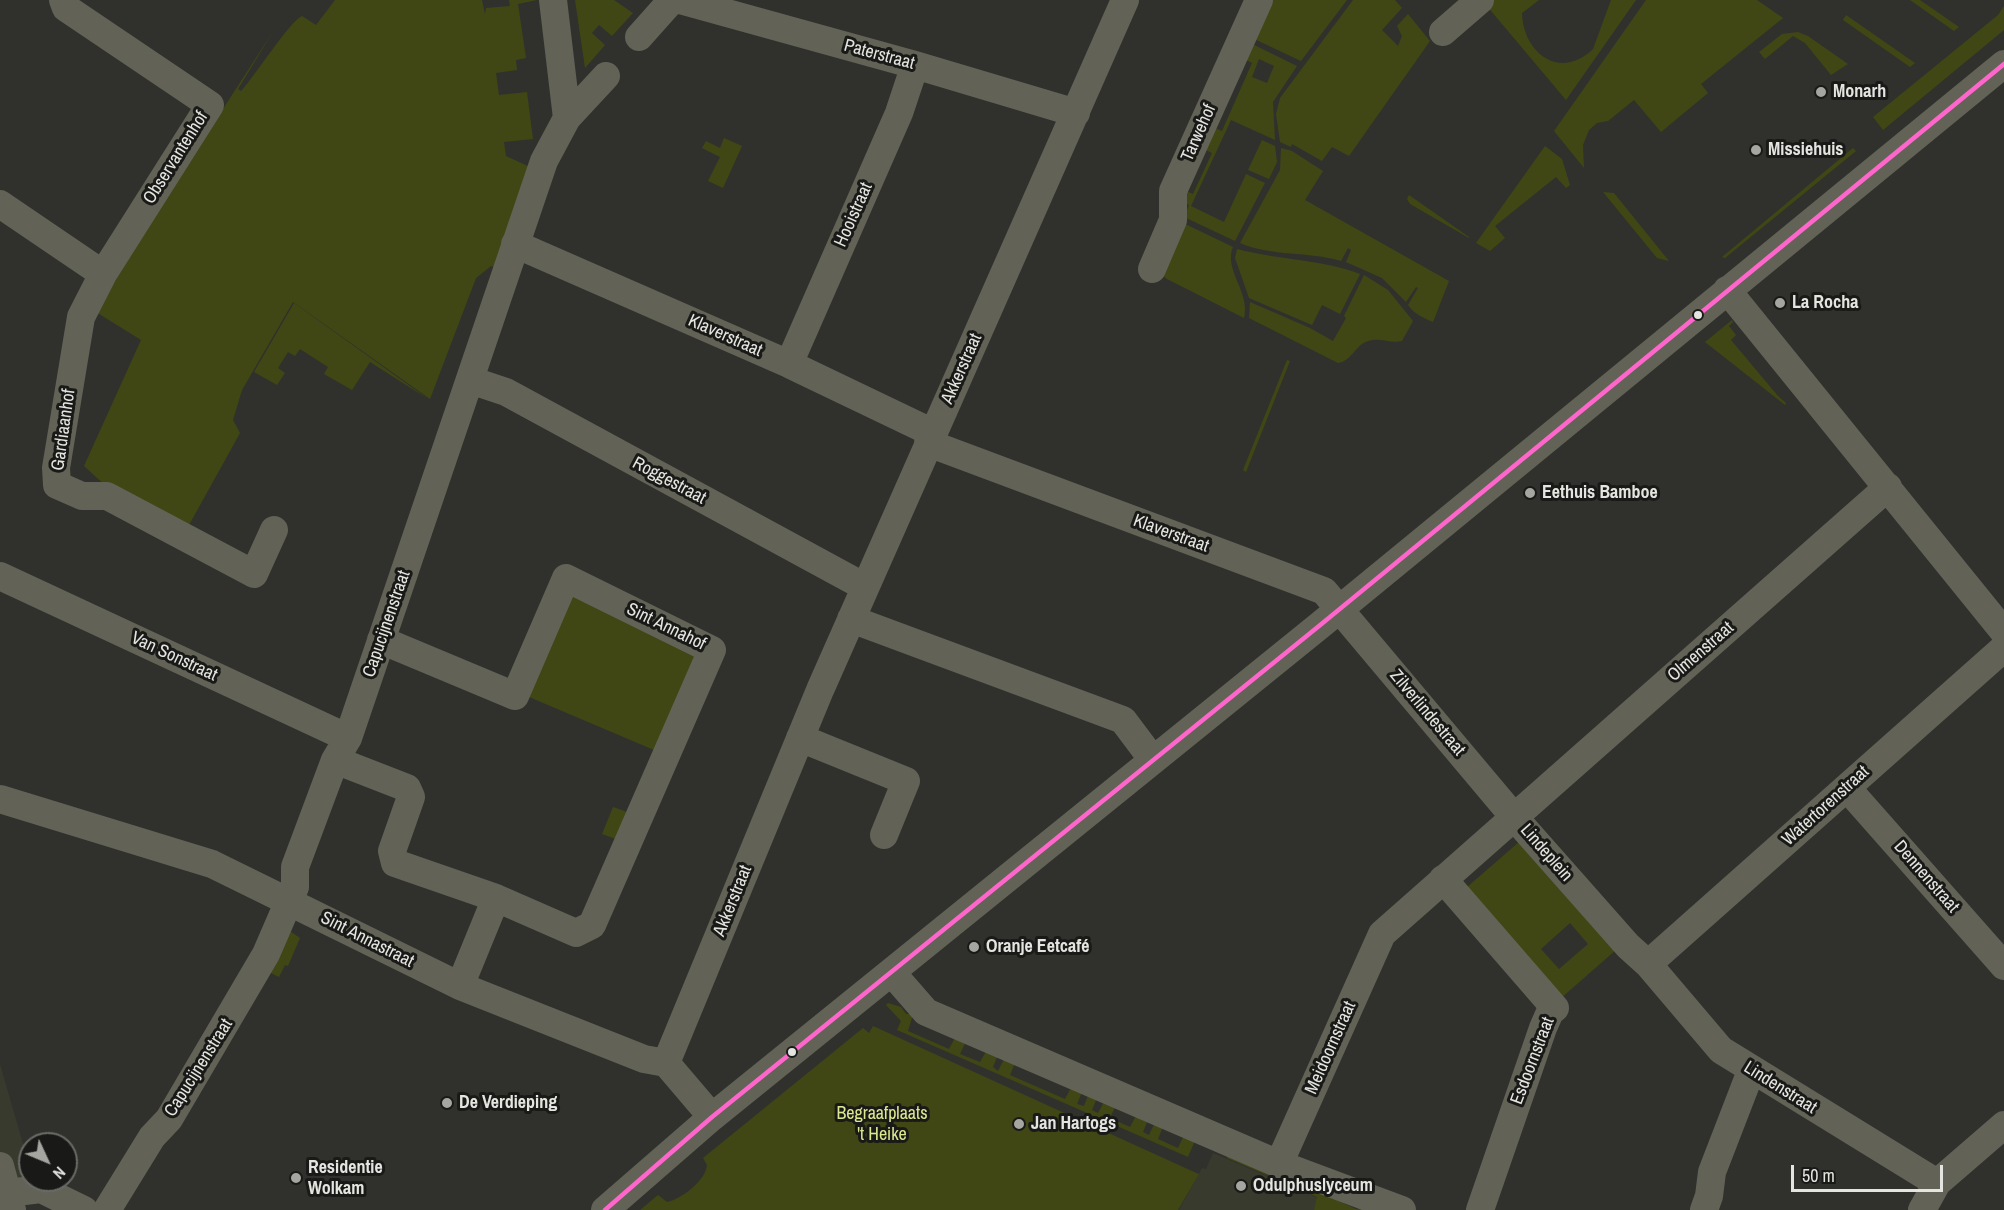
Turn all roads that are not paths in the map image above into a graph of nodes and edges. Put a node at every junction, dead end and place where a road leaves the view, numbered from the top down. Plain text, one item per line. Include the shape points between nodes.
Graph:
1 (63, 0) edge
2 (553, 0) edge
3 (672, 0) edge
4 (680, 0) edge
5 (1125, 0) edge
6 (1259, 0) edge
7 (1480, 0) edge
8 (1443, 32) dead end
9 (639, 37) dead end
10 (2004, 63) edge
11 (915, 64) junction
12 (606, 76) dead end
13 (1076, 113) junction
14 (567, 118) junction
15 (0, 204) edge
16 (515, 244) junction
17 (1152, 269) dead end
18 (103, 274) junction
19 (1727, 290) junction
20 (789, 364) junction
21 (470, 381) junction
22 (931, 438) junction
23 (1888, 487) junction
24 (274, 530) dead end
25 (0, 576) edge
26 (865, 587) junction
27 (1339, 610) junction
28 (851, 619) junction
29 (2004, 632) edge
30 (381, 640) junction
31 (2004, 648) edge
32 (800, 738) junction
33 (342, 749) junction
34 (1153, 760) junction
35 (1847, 788) junction
36 (0, 799) edge
37 (1514, 817) junction
38 (884, 835) dead end
39 (1443, 879) junction
40 (496, 898) junction
41 (289, 900) junction
42 (1383, 933) joint
43 (1648, 964) junction
44 (2004, 966) edge
45 (892, 973) junction
46 (460, 986) junction
47 (666, 1063) junction
48 (1751, 1071) junction
49 (712, 1117) junction
50 (2004, 1125) edge
51 (1279, 1164) junction
52 (0, 1166) edge
53 (1937, 1183) junction
54 (10, 1202) edge
55 (84, 1210) edge
56 (107, 1210) edge
57 (605, 1210) edge
58 (1402, 1210) edge
59 (1479, 1210) edge
60 (1704, 1210) edge
61 (1922, 1210) edge

1 - 18 street, Observantenhof via 66,8 210,105
2 - 14 street
3 - 9 street
4 - 11 street, Paterstraat
5 - 13 street, Akkerstraat
6 - 17 street, Tarwehof via 1173,192 1173,220
7 - 8 street
10 - 19 street
11 - 13 street, Paterstraat
11 - 20 street, Hooistraat via 899,113
12 - 14 street, Capucijnenstraat
13 - 22 street, Akkerstraat
14 - 16 street, Capucijnenstraat via 544,162
15 - 18 street
16 - 20 street, Klaverstraat
16 - 21 street, Capucijnenstraat
18 - 24 street, Gardiaanhof via 81,317 56,468 57,485 82,496 108,496 254,574
19 - 23 street
19 - 27 street
20 - 22 street, Klaverstraat
21 - 26 street, Roggestraat via 506,392
21 - 30 street, Capucijnenstraat
22 - 26 street, Akkerstraat
22 - 27 street, Klaverstraat via 1324,591
23 - 29 street
23 - 37 street, Olmenstraat
25 - 33 street, Van Sonstraat
26 - 28 street, Akkerstraat
27 - 34 street
27 - 37 street, Zilverlindestraat
28 - 32 street, Akkerstraat
28 - 34 street via 1123,720
30 - 33 street, Capucijnenstraat
30 - 40 street, Sint Annahof via 515,696 566,578 712,650 592,925 576,933
31 - 35 street, Watertorenstraat
32 - 38 street via 906,781
32 - 47 street, Akkerstraat
33 - 40 street, Sint Annahof via 407,788 411,797 392,851 395,863
33 - 41 street, Capucijnenstraat via 296,867 295,887
34 - 45 street
35 - 43 street, Watertorenstraat
35 - 44 street, Dennenstraat
36 - 41 street, Sint Annastraat via 213,864
37 - 39 street, Lindeplein
37 - 43 street, Lindeplein
39 - 42 street, Lindeplein
39 - 59 street, Esdoornstraat via 1555,1008 1543,1028
40 - 46 street
41 - 46 street, Sint Annastraat
41 - 56 street, Capucijnenstraat via 257,972 169,1119 152,1137
42 - 51 street, Meidoornstraat
43 - 48 street, Lindenstraat via 1721,1050
45 - 49 street
45 - 51 street via 926,1012
46 - 47 street, Sint Annastraat via 644,1059
47 - 49 street
48 - 53 street, Lindenstraat
48 - 60 street via 1712,1172
49 - 57 street
50 - 53 street
51 - 58 street
52 - 54 street
53 - 61 street
54 - 55 street via 41,1189

